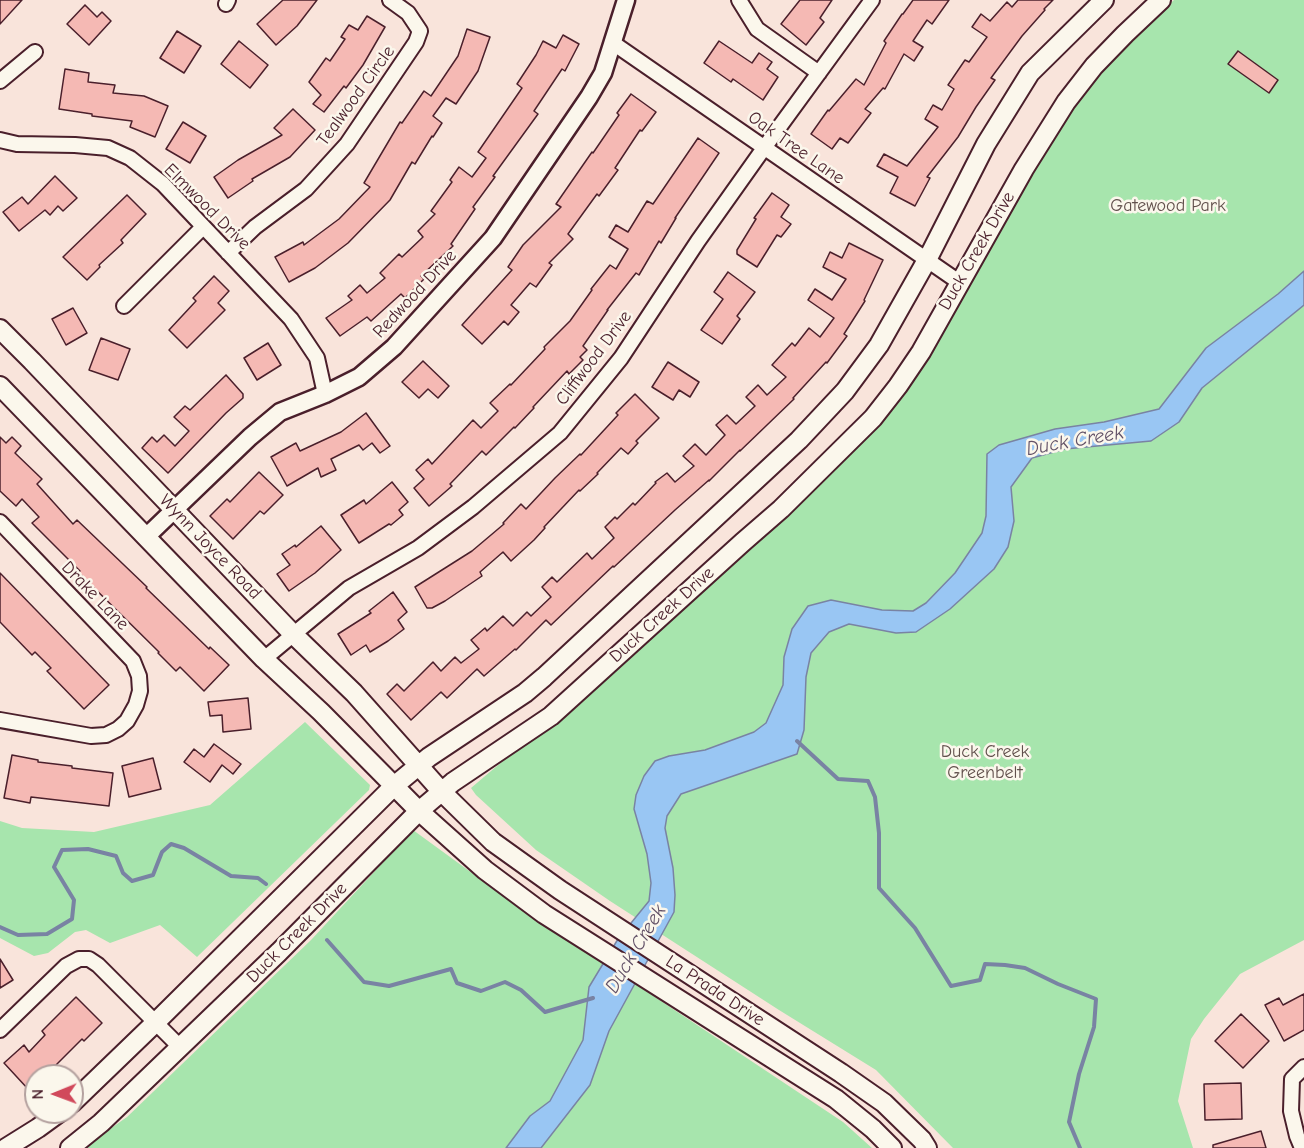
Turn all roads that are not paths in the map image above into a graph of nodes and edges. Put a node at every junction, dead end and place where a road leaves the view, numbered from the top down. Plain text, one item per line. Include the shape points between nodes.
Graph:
1 (390, 0) edge
2 (626, 0) edge
3 (739, 0) edge
4 (872, 0) edge
5 (1104, 0) edge
6 (1161, 0) edge
7 (614, 43) junction
8 (34, 52) dead end
9 (819, 74) junction
10 (0, 81) edge
11 (0, 140) edge
12 (764, 148) junction
13 (203, 227) junction
14 (228, 254) junction
15 (927, 260) junction
16 (959, 282) junction
17 (124, 306) dead end
18 (0, 329) edge
19 (0, 386) edge
20 (325, 394) junction
21 (175, 510) junction
22 (0, 522) edge
23 (146, 537) junction
24 (293, 634) junction
25 (264, 659) junction
26 (0, 720) edge
27 (418, 766) junction
28 (394, 786) junction
29 (442, 792) junction
30 (419, 811) junction
31 (155, 1023) junction
32 (0, 1030) edge
33 (180, 1047) junction
34 (1304, 1067) edge
35 (84, 1091) edge
36 (44, 1124) edge
37 (925, 1144) edge
38 (6, 1148) edge
39 (70, 1148) edge
40 (892, 1148) edge
41 (1302, 1148) edge

1 - 14 street, Tealwood Circle via 408,13 420,31 416,42 347,144 306,189 255,226
2 - 7 street, Redwood Drive
3 - 9 street via 757,29
4 - 9 street, Cliffwood Drive
5 - 15 main road, Duck Creek Drive via 1030,73 986,144
6 - 16 main road, Duck Creek Drive via 1094,66 1066,102
7 - 12 street, Oak Tree Lane
7 - 20 street, Redwood Drive via 589,97 493,238 394,347 359,377
8 - 10 street
9 - 12 street, Cliffwood Drive
11 - 13 street, Elmwood Drive via 108,148 130,158 163,184
12 - 15 street, Oak Tree Lane
12 - 24 street, Cliffwood Drive via 621,358 560,433 473,507 418,548 349,588
13 - 14 street, Elmwood Drive
13 - 17 street
14 - 20 street, Elmwood Drive via 291,319 317,358
15 - 16 street, Oak Tree Lane
15 - 27 main road, Duck Creek Drive via 879,345 845,391 799,440 525,693
16 - 29 main road, Duck Creek Drive via 921,352 873,418 781,509 551,716
18 - 21 main road, Wynn Joyce Road
19 - 23 main road
20 - 21 street, Redwood Drive via 280,412
21 - 23 street, Redwood Drive
21 - 24 main road, Wynn Joyce Road
22 - 26 street, Drake Lane via 133,661 140,691 127,721 106,735 91,736
23 - 25 main road
24 - 25 street, Cliffwood Drive
24 - 27 main road, Wynn Joyce Road via 354,693
25 - 28 main road
27 - 28 main road, Duck Creek Drive
27 - 29 main road, La Prada Drive
28 - 30 main road, La Prada Drive
28 - 31 main road, Duck Creek Drive
29 - 30 main road, Duck Creek Drive
29 - 37 main road, La Prada Drive via 493,842 884,1103
30 - 33 main road, Duck Creek Drive
30 - 40 main road, La Prada Drive via 485,870 544,914 836,1099
31 - 32 street via 98,965 79,959 66,966
31 - 33 street
31 - 35 main road, Duck Creek Drive
33 - 39 main road, Duck Creek Drive
34 - 41 street via 1293,1079 1291,1111
36 - 38 main road

